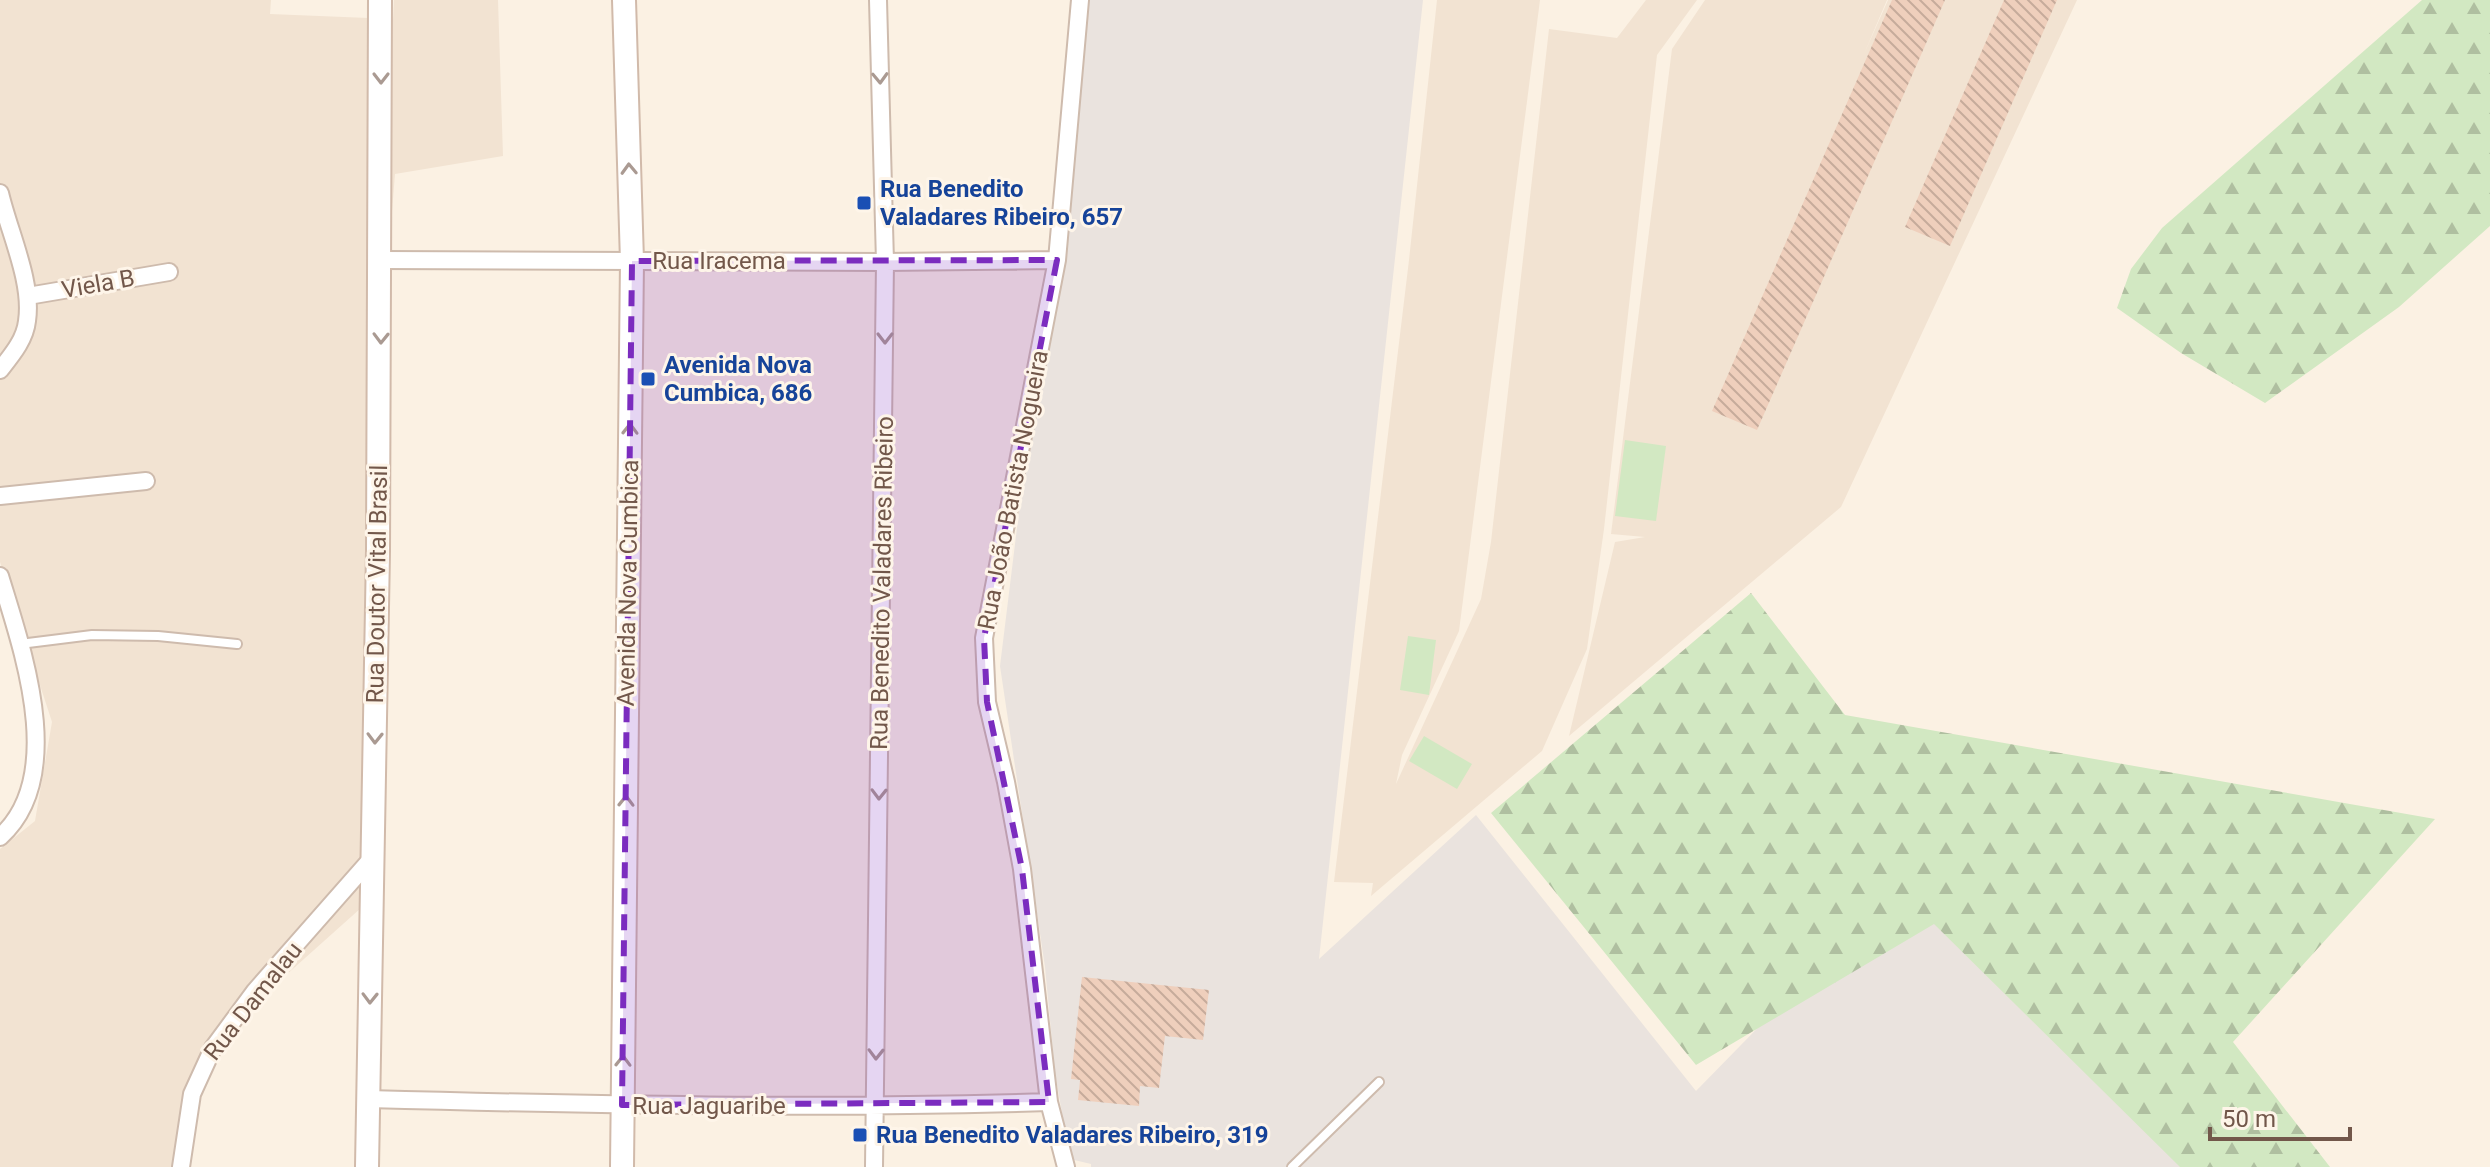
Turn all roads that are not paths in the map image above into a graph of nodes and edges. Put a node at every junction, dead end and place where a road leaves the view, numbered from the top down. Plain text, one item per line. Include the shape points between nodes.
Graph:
1 (380, 0) edge
2 (624, 0) edge
3 (878, 0) edge
4 (1080, 0) edge
5 (0, 193) edge
6 (381, 260) junction
7 (1057, 260) junction
8 (632, 261) junction
9 (885, 262) junction
10 (169, 272) dead end
11 (28, 296) junction
12 (0, 370) edge
13 (146, 481) dead end
14 (0, 496) edge
15 (0, 576) edge
16 (20, 644) junction
17 (237, 644) dead end
18 (0, 837) edge
19 (372, 858) junction
20 (1379, 1082) dead end
21 (368, 1099) junction
22 (1049, 1102) junction
23 (622, 1105) junction
24 (876, 1107) junction
25 (181, 1167) edge
26 (367, 1167) edge
27 (622, 1167) edge
28 (874, 1167) edge
29 (1066, 1167) edge
30 (1292, 1167) edge

1 -> 6 street, Rua Doutor Vital Brasil
8 -> 2 street, Avenida Nova Cumbica
3 -> 9 street, Rua Benedito Valadares Ribeiro
4 - 7 street, Rua João Batista Nogueira
5 - 11 street
6 - 8 street, Rua Iracema
6 -> 19 street, Rua Doutor Vital Brasil
7 - 9 street, Rua Iracema
7 - 22 street, Rua João Batista Nogueira via 984,638 987,702 1022,869
8 - 9 street, Rua Iracema
23 -> 8 street, Avenida Nova Cumbica
9 -> 24 street, Rua Benedito Valadares Ribeiro
10 - 11 street, Viela B
11 - 12 street via 27,324
13 - 14 street
15 - 16 street
16 - 17 lane via 92,635
16 - 18 street via 32,702 34,777 23,808
19 -> 21 street, Rua Doutor Vital Brasil
19 - 25 street, Rua Damalau via 255,991 213,1048 192,1094
20 - 30 lane
21 - 23 street, Rua Jaguaribe
21 - 26 street, Rua Doutor Vital Brasil
22 - 24 street, Rua Jaguaribe
22 - 29 street, Rua João Batista Nogueira
23 - 24 street, Rua Jaguaribe
23 - 27 street, Avenida Nova Cumbica
24 - 28 street, Rua Benedito Valadares Ribeiro

